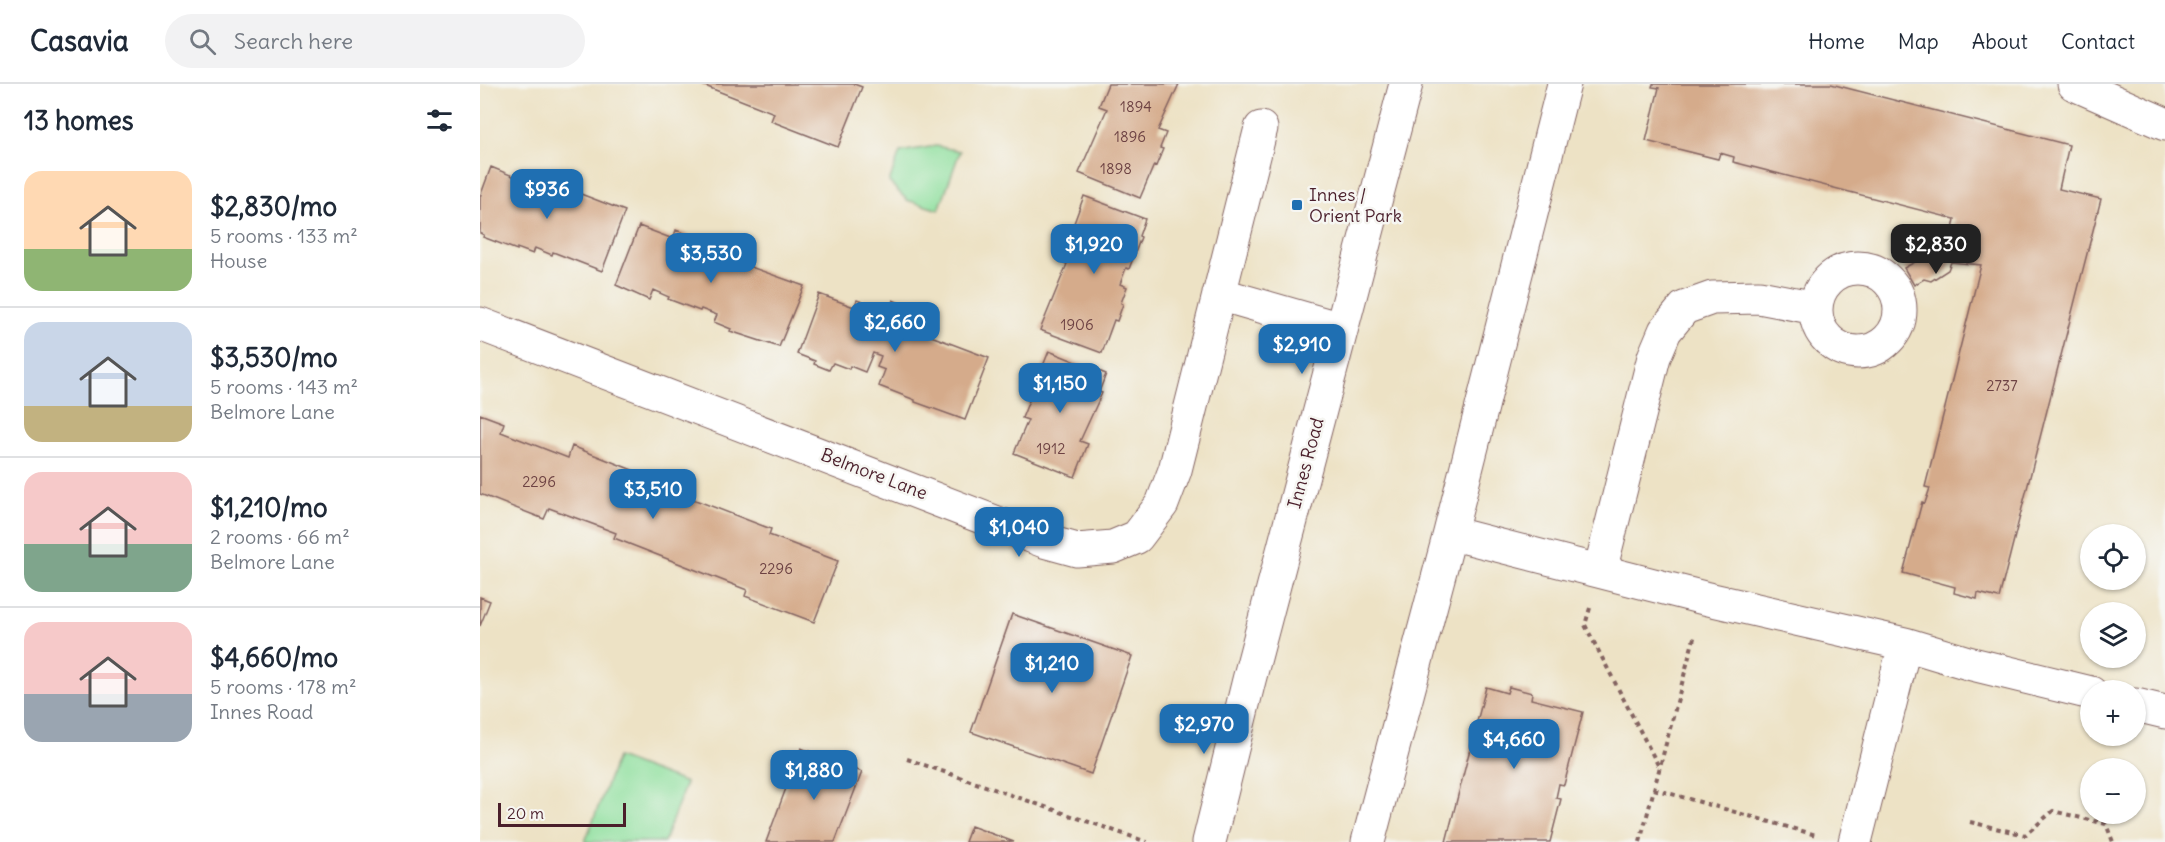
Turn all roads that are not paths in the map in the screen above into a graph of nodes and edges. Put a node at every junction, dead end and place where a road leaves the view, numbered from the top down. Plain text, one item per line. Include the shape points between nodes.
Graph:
1 (1406, 84) edge
2 (1564, 84) edge
3 (2074, 84) edge
4 (2165, 124) edge
5 (1261, 128) dead end
6 (1219, 294) junction
7 (1816, 308) dead end
8 (480, 324) edge
9 (1341, 329) junction
10 (1450, 533) junction
11 (1600, 571) junction
12 (1905, 644) junction
13 (2080, 690) edge
14 (2146, 707) edge
15 (2165, 712) edge
16 (1209, 842) edge
17 (1368, 842) edge
18 (1855, 842) edge

1 - 9 street, Innes Road
2 - 10 street
3 - 4 street
5 - 6 street, Belmore Lane
6 - 8 street, Belmore Lane via 1176,470 1162,504 1137,537 1113,547 1077,550 1044,541
6 - 9 street
7 - 11 street via 1759,297 1712,298 1684,308 1665,331 1654,357
9 - 16 street, Innes Road
10 - 11 street
10 - 17 street
11 - 12 street
12 - 13 street
12 - 18 street
14 - 15 street

